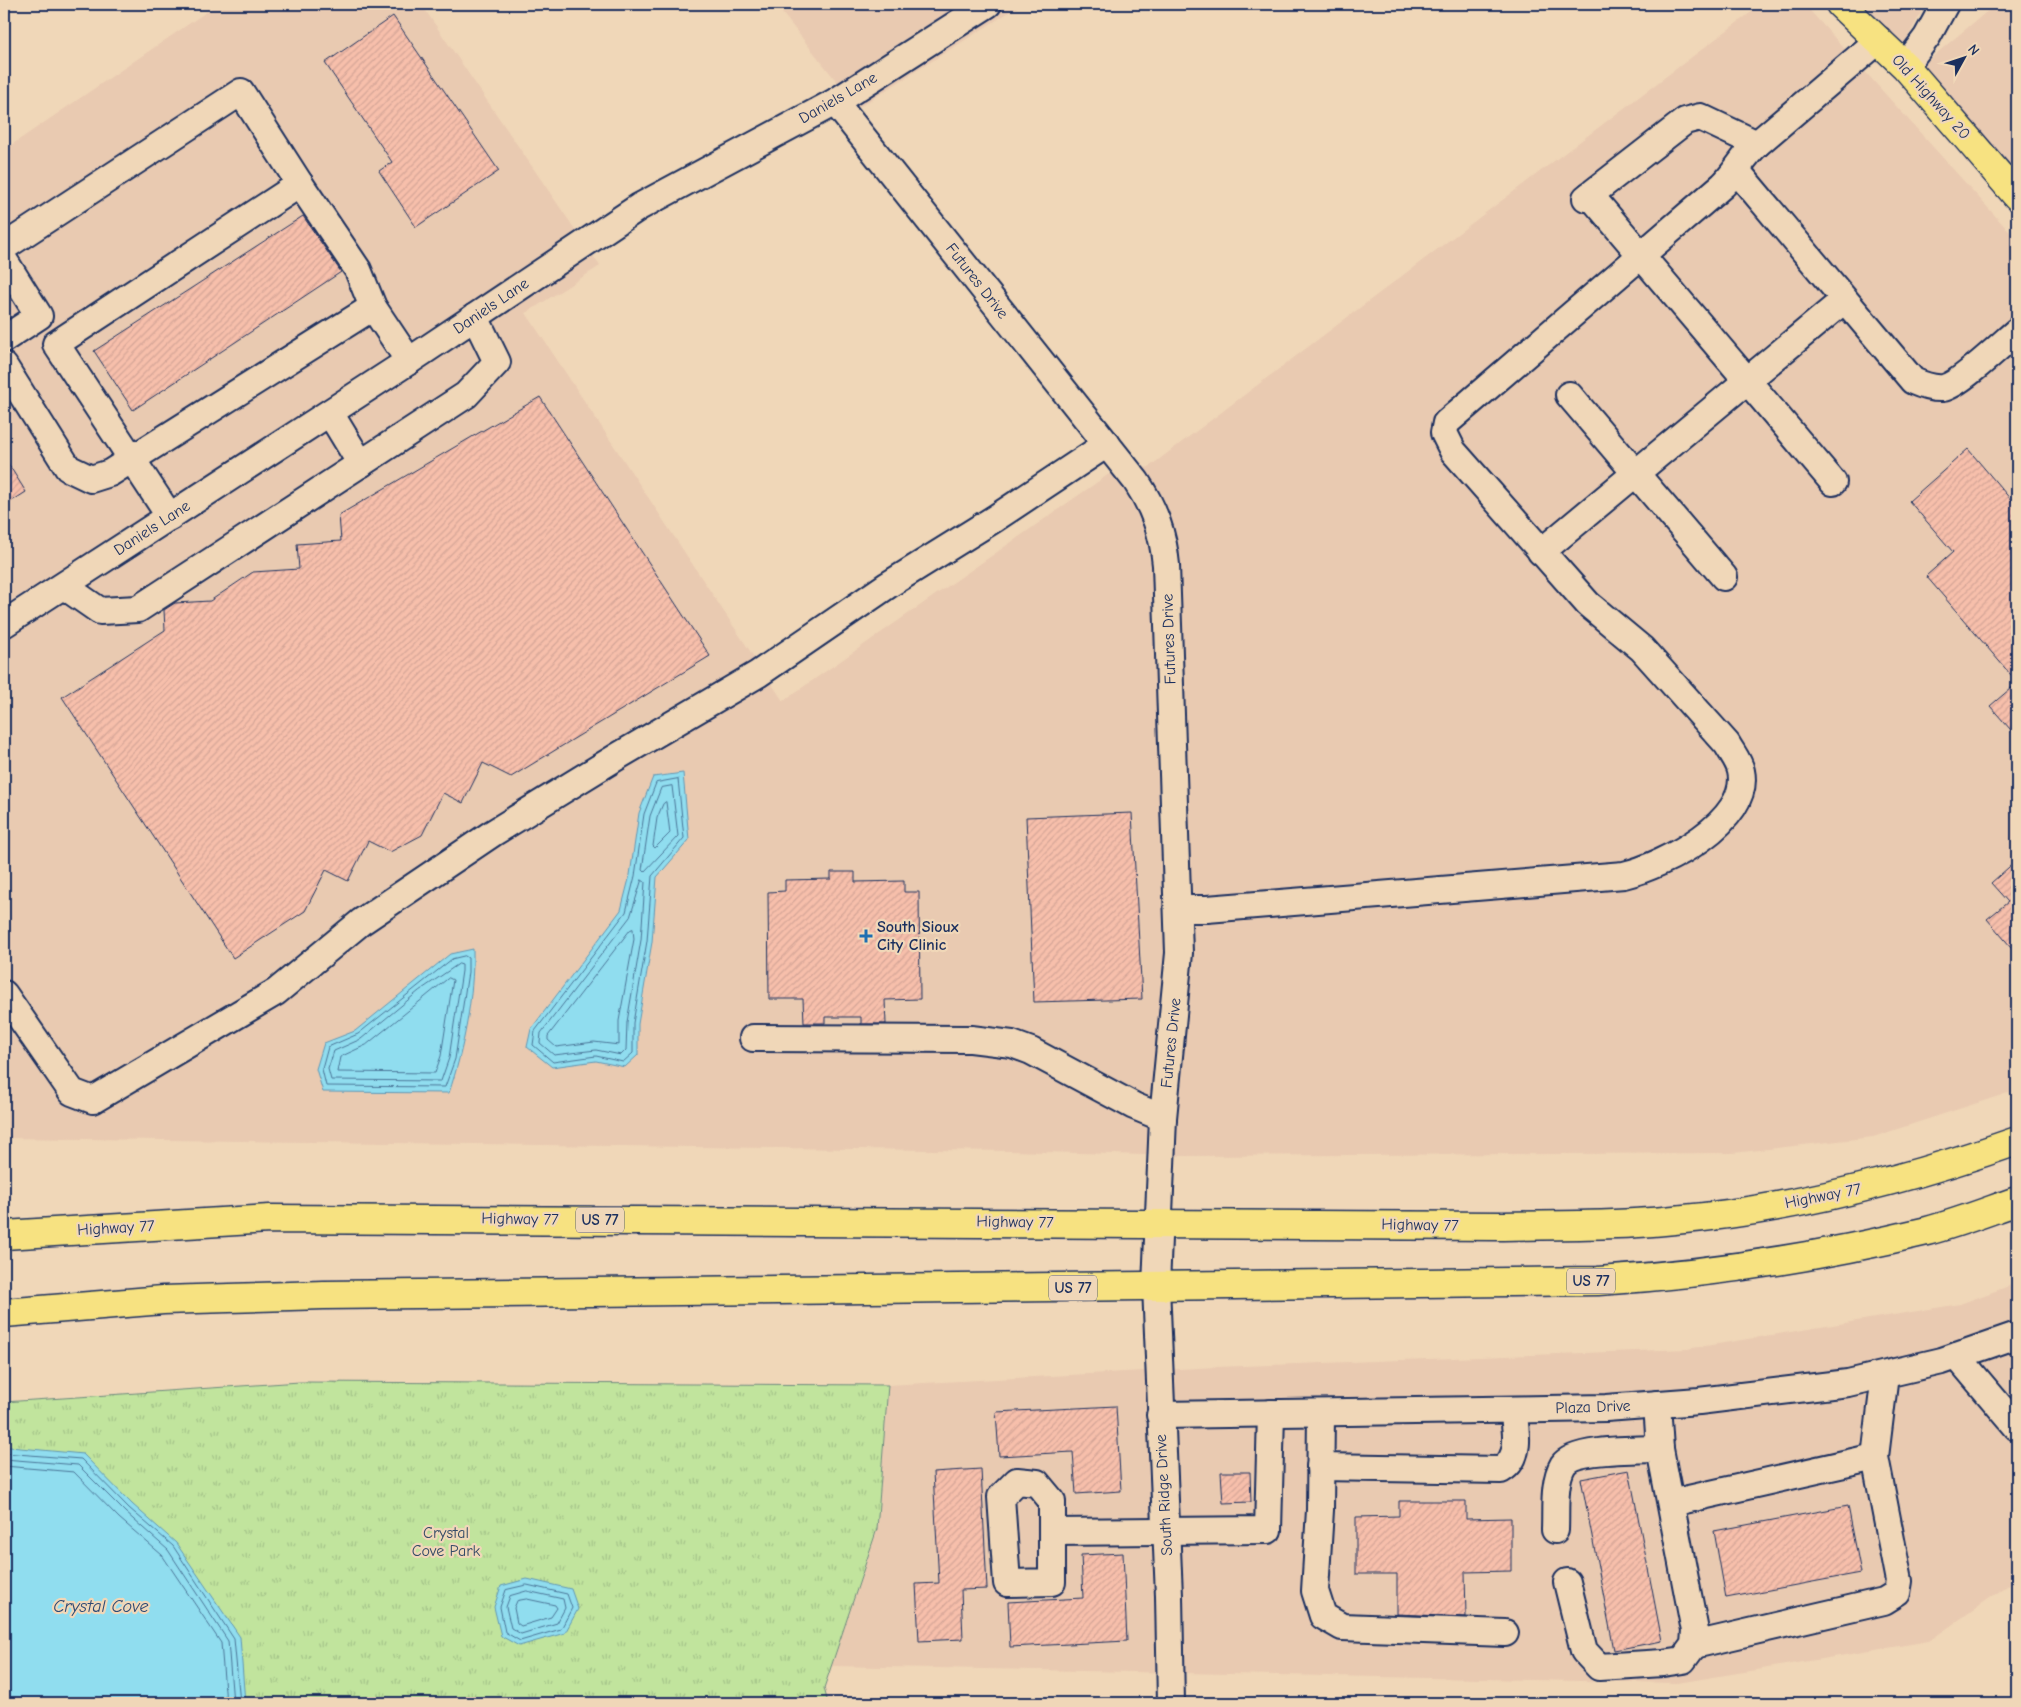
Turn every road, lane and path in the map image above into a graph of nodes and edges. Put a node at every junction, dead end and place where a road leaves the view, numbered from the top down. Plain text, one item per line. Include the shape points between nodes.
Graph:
1 (988, 4) edge
2 (1840, 4) edge
3 (1945, 4) edge
4 (1879, 40) junction
5 (1905, 66) junction
6 (835, 102) junction
7 (1757, 144) junction
8 (1736, 172) junction
9 (300, 184) junction
10 (2017, 196) edge
11 (4, 247) edge
12 (1641, 256) junction
13 (4, 260) edge
14 (1844, 300) junction
15 (373, 307) junction
16 (39, 316) junction
17 (475, 317) junction
18 (2017, 331) edge
19 (4, 339) edge
20 (63, 340) junction
21 (409, 361) junction
22 (4, 366) edge
23 (1747, 380) junction
24 (1568, 395) dead end
25 (330, 413) junction
26 (1107, 444) junction
27 (138, 456) junction
28 (361, 464) junction
29 (1636, 473) junction
30 (1833, 482) dead end
31 (170, 517) junction
32 (1541, 552) junction
33 (1724, 577) dead end
34 (64, 586) junction
35 (4, 624) edge
36 (1179, 909) junction
37 (4, 994) edge
38 (752, 1038) dead end
39 (1163, 1118) junction
40 (2017, 1141) edge
41 (2017, 1201) edge
42 (1159, 1224) junction
43 (4, 1235) edge
44 (1156, 1286) junction
45 (4, 1312) edge
46 (2017, 1335) edge
47 (1957, 1356) junction
48 (1884, 1374) junction
49 (1657, 1404) junction
50 (1513, 1410) junction
51 (1270, 1413) junction
52 (1321, 1413) junction
53 (1160, 1415) junction
54 (2017, 1427) edge
55 (1660, 1449) junction
56 (1875, 1457) junction
57 (1320, 1467) junction
58 (1671, 1503) junction
59 (1555, 1530) dead end
60 (1166, 1531) junction
61 (1052, 1532) dead end
62 (1566, 1582) dead end
63 (1505, 1633) dead end
64 (1694, 1645) junction
65 (1171, 1703) edge

1 - 6 street, Daniels Lane
2 - 4 main road, Old Highway 20
3 - 5 street via 1928,37
4 - 5 main road, Old Highway 20
4 - 7 street
5 - 10 main road, Old Highway 20
6 - 17 street, Daniels Lane via 639,207
6 - 26 street, Futures Drive
7 - 8 street
7 - 12 street via 1700,118 1685,121 1588,196
8 - 12 street
8 - 14 street
9 - 11 street via 241,92
9 - 15 street via 358,270
9 - 20 street
12 - 23 street
12 - 32 street via 1446,422 1444,433 1454,450
13 - 16 street
14 - 18 street via 1912,381 1929,388 1944,388 1962,377
14 - 23 street
15 - 21 street
15 - 27 street
16 - 19 street
16 - 20 street
17 - 21 street, Daniels Lane
17 - 28 street via 497,362 466,395
20 - 27 street
21 - 25 street, Daniels Lane
22 - 27 street via 68,468 90,479 110,473
23 - 29 street
23 - 30 street
24 - 29 street
25 - 28 street
25 - 31 street, Daniels Lane
26 - 36 street, Futures Drive via 1152,508 1165,549
26 - 37 street via 888,585 758,674 494,833 361,922 276,992 93,1100 72,1092
27 - 31 street
28 - 34 street via 138,609 100,611
29 - 32 street
29 - 33 street
31 - 34 street, Daniels Lane
32 - 36 street via 1588,604 1642,649 1727,744 1737,760 1741,778 1734,807 1716,826 1665,860 1624,876
34 - 35 street, Daniels Lane
36 - 39 street, Futures Drive via 1177,982
38 - 39 street via 1005,1042 1030,1051
39 - 42 street, Futures Drive
40 - 42 main road, Highway 77 / US 77 via 1947,1166 1858,1190 1753,1210 1674,1220 1503,1226
41 - 44 main road, US 77 via 1928,1230 1812,1254 1678,1276 1598,1281
42 - 43 main road, Highway 77 / US 77 via 270,1219
42 - 44 street, Futures Drive
44 - 45 main road, US 77 via 324,1295 163,1300
44 - 53 street, South Ridge Drive
46 - 47 street, Plaza Drive
47 - 48 street, Plaza Drive
47 - 54 street
48 - 49 street, Plaza Drive via 1848,1383 1699,1402
48 - 56 street
49 - 50 street, Plaza Drive
49 - 55 street
50 - 52 street, Plaza Drive
50 - 57 street via 1518,1442 1508,1466 1501,1470
51 - 52 street, Plaza Drive
51 - 53 street, Plaza Drive
51 - 60 street via 1268,1530
52 - 57 street
53 - 60 street, South Ridge Drive
55 - 58 street
55 - 59 street via 1574,1456 1564,1464 1558,1480
56 - 58 street
56 - 64 street via 1899,1581 1897,1593 1884,1601
57 - 63 street via 1315,1590 1323,1616 1342,1627
58 - 64 street via 1695,1631
60 - 61 street
60 - 65 street, South Ridge Drive
62 - 64 street via 1584,1651 1599,1667 1683,1660

